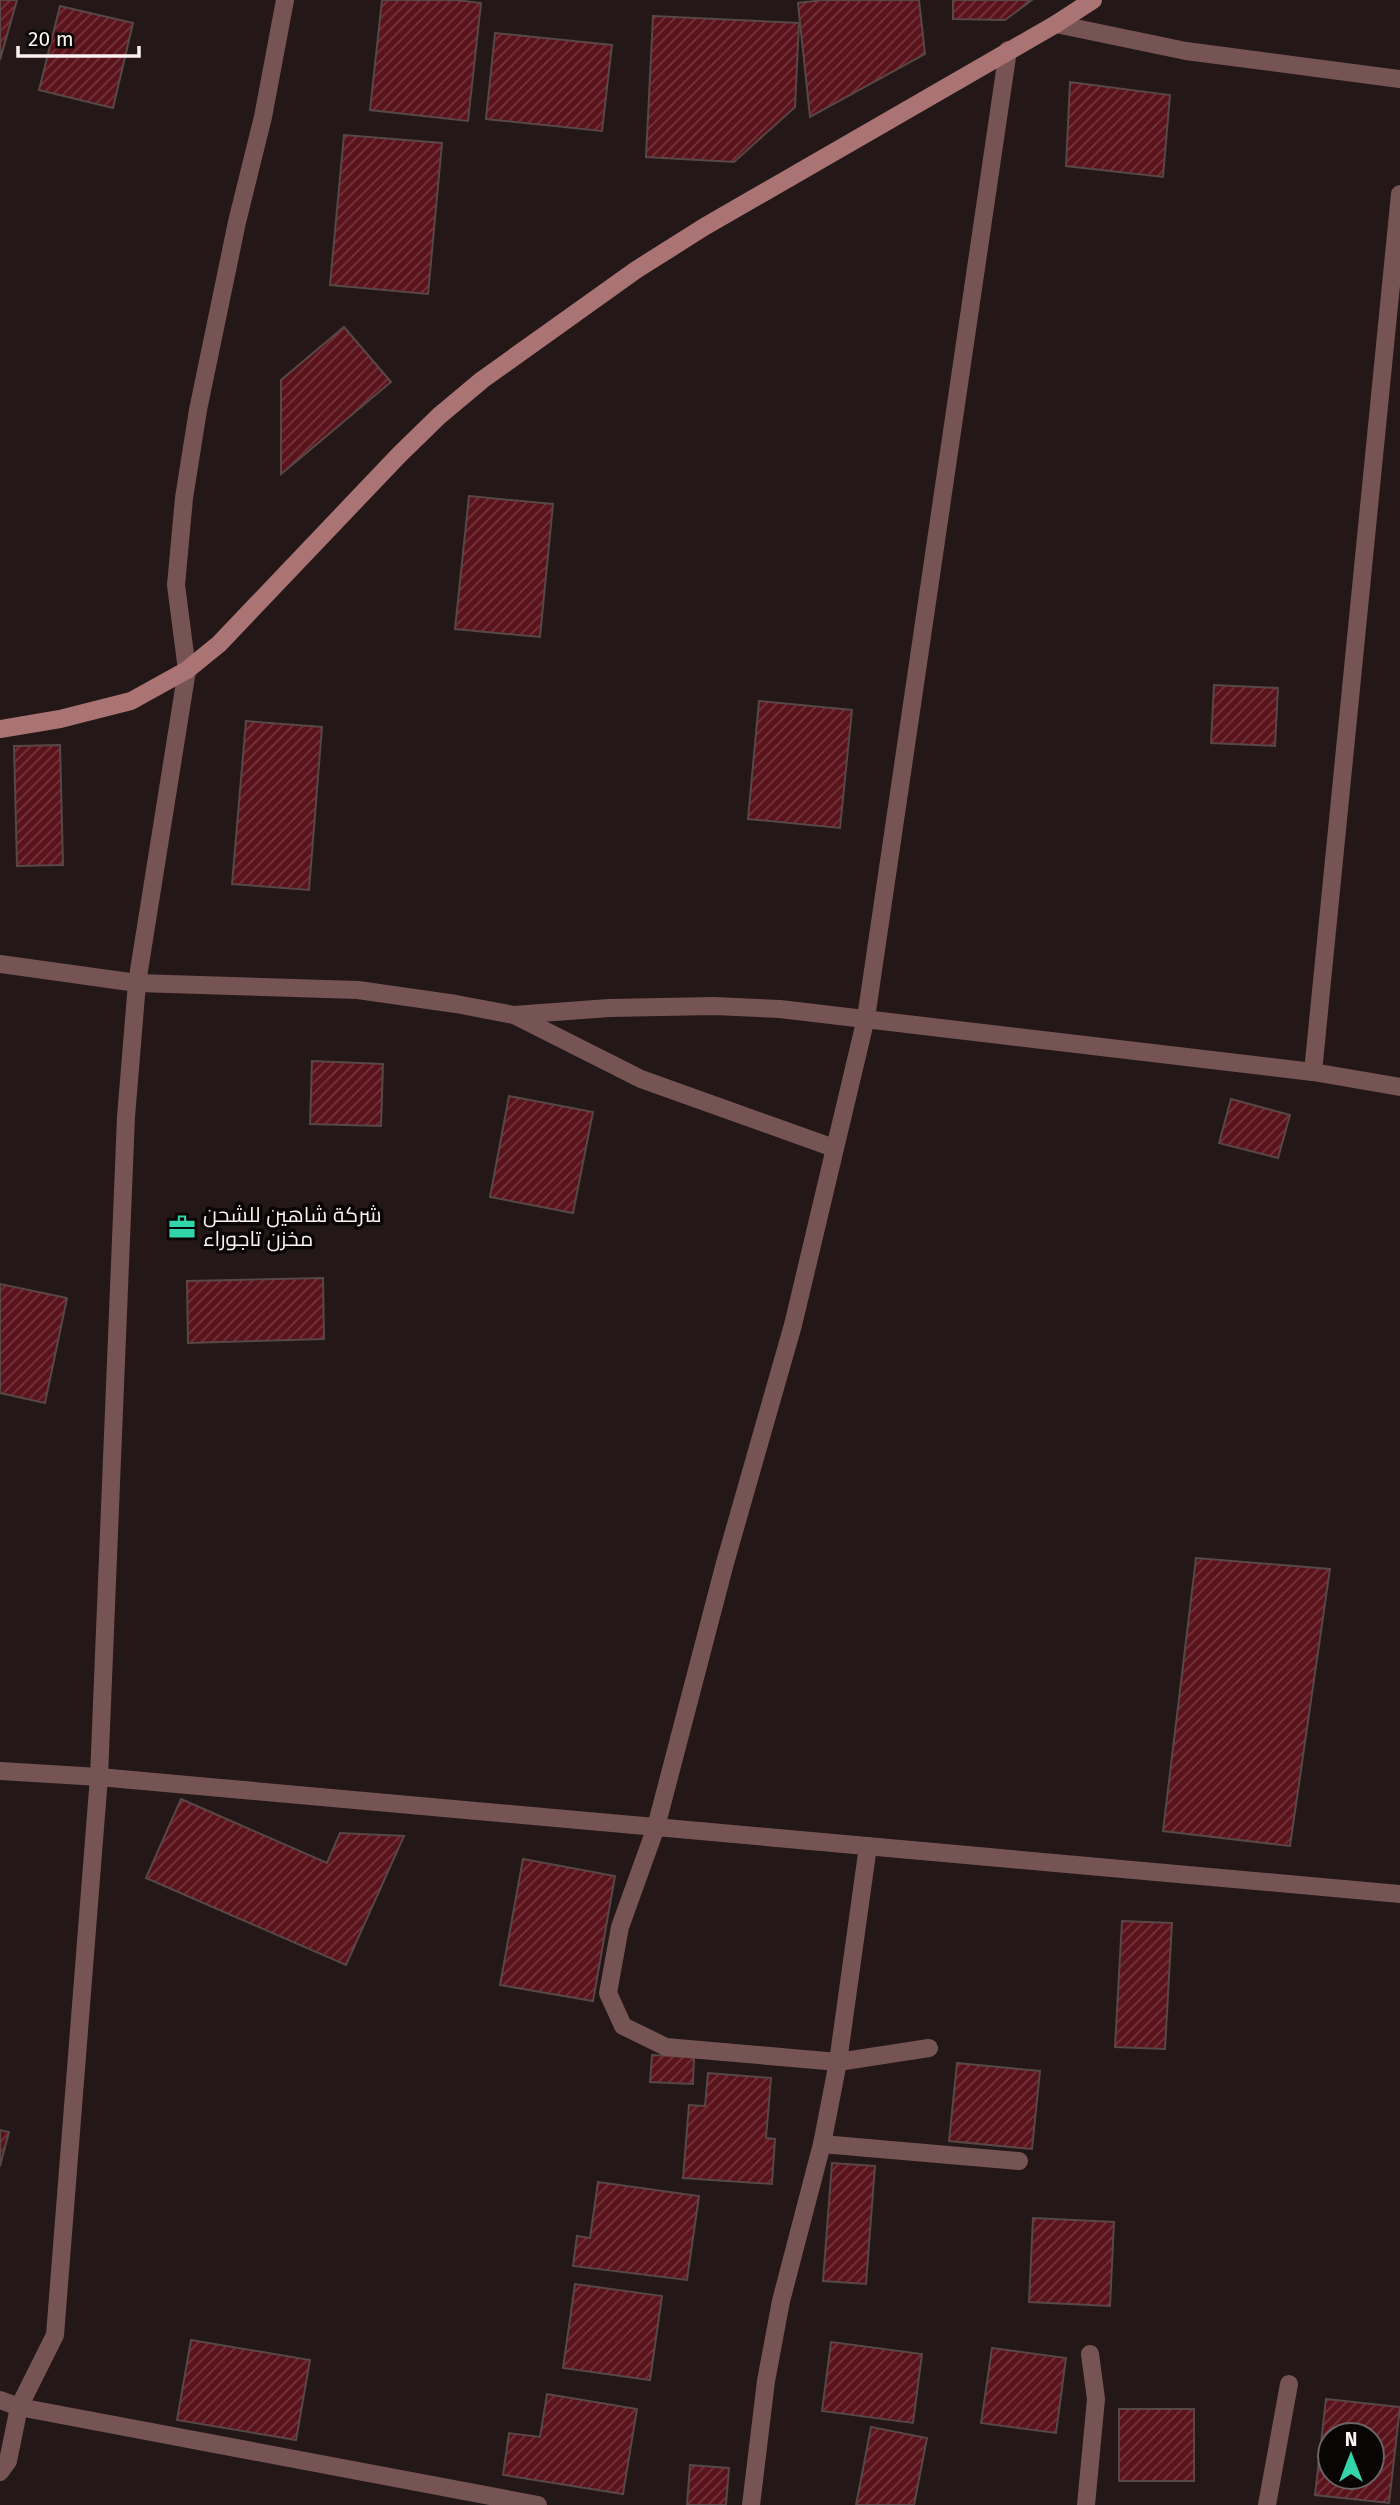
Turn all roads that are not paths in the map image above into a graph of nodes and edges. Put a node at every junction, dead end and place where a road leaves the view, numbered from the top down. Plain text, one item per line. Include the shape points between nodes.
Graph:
1 (285, 0) edge
2 (1093, 0) edge
3 (1056, 24) junction
4 (1008, 50) junction
5 (1400, 79) edge
6 (1400, 194) edge
7 (187, 670) junction
8 (0, 729) edge
9 (0, 964) edge
10 (137, 983) junction
11 (514, 1015) junction
12 (866, 1018) junction
13 (1314, 1072) junction
14 (1400, 1087) edge
15 (834, 1148) junction
16 (0, 1771) edge
17 (99, 1777) junction
18 (656, 1827) junction
19 (868, 1846) junction
20 (1400, 1894) edge
21 (929, 2048) dead end
22 (838, 2062) junction
23 (822, 2144) junction
24 (1019, 2161) dead end
25 (1090, 2354) dead end
26 (1289, 2384) dead end
27 (0, 2400) edge
28 (19, 2407) junction
29 (0, 2472) edge
30 (538, 2505) edge
31 (751, 2505) edge
32 (1086, 2505) edge
33 (1267, 2505) edge

1 - 7 street via 190,450 176,585
2 - 3 street
3 - 4 street
3 - 5 street via 1186,51
4 - 7 street via 636,270 482,380 399,455 219,644
4 - 12 street
6 - 13 street
7 - 8 street via 131,701
7 - 10 street
9 - 10 street
10 - 11 street via 358,990
10 - 17 street via 125,1117
11 - 12 street via 714,1006
11 - 15 street via 641,1079
12 - 13 street
12 - 15 street
13 - 14 street
15 - 18 street via 793,1325
16 - 17 street
17 - 18 street
17 - 28 street via 55,2335
18 - 19 street
18 - 22 street via 620,1927 608,1993 623,2026 666,2047
19 - 20 street
19 - 22 street
21 - 22 street
22 - 23 street
23 - 24 street
23 - 31 street via 778,2314
25 - 32 street via 1096,2399
26 - 33 street
27 - 28 street
28 - 29 street via 8,2461
28 - 30 street

